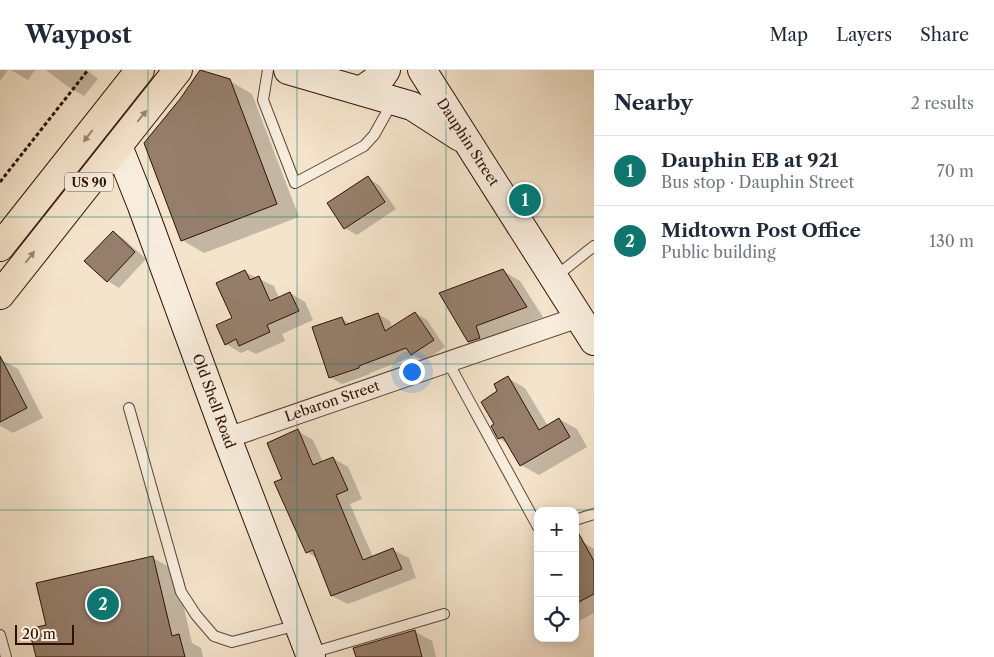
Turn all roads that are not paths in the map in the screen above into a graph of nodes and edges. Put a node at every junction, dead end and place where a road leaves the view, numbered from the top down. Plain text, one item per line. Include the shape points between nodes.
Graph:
1 (140, 70) edge
2 (178, 70) edge
3 (268, 70) edge
4 (288, 70) edge
5 (386, 70) edge
6 (422, 70) edge
7 (362, 90) junction
8 (394, 100) junction
9 (469, 143) junction
10 (118, 146) junction
11 (594, 246) edge
12 (0, 247) edge
13 (554, 277) junction
14 (0, 295) edge
15 (579, 317) junction
16 (594, 341) edge
17 (448, 362) junction
18 (129, 408) dead end
19 (227, 438) junction
20 (594, 514) edge
21 (579, 519) edge
22 (534, 520) edge
23 (444, 614) dead end
24 (299, 625) junction
25 (0, 635) edge
26 (310, 655) edge
27 (6, 657) edge

1 -> 12 main road, US 90
10 -> 2 main road, US 90
3 - 8 lane via 263,100 295,184 364,146
4 - 7 main road
5 - 7 main road
6 - 9 main road, Dauphin Street
7 - 8 main road
8 - 9 main road via 412,106
9 - 13 main road, Dauphin Street
14 -> 10 main road, US 90
10 - 19 main road, Old Shell Road
11 - 13 lane
13 - 15 main road, Dauphin Street
15 - 16 main road, Dauphin Street
15 - 17 street, Lebaron Street
17 - 19 street, Lebaron Street
17 - 22 lane
18 - 24 lane via 181,592 196,616 214,636 232,642
19 - 24 main road, Old Shell Road
20 - 21 lane
23 - 26 lane
24 - 26 main road, Old Shell Road
25 - 27 lane

